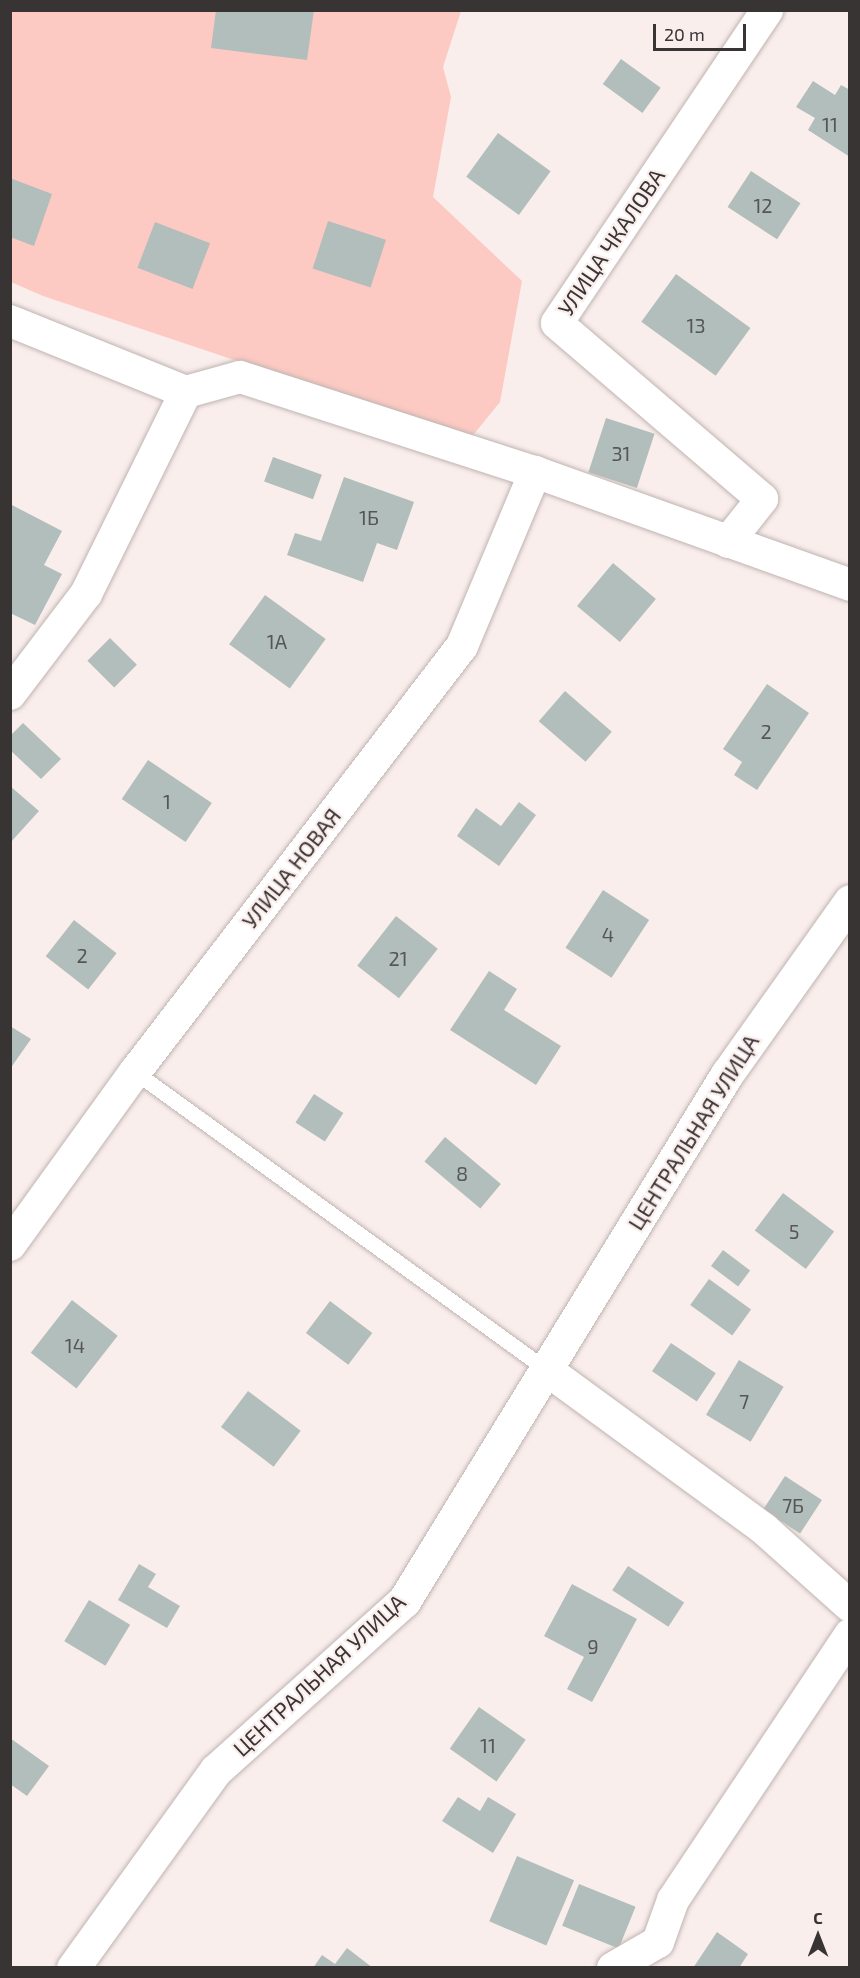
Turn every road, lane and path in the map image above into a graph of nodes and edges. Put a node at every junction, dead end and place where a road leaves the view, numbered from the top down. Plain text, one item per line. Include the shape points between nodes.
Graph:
1 (767, 10) edge
2 (10, 321) edge
3 (186, 392) junction
4 (535, 472) junction
5 (728, 542) junction
6 (849, 585) edge
7 (10, 694) edge
8 (849, 901) edge
9 (135, 1072) junction
10 (10, 1245) edge
11 (547, 1370) junction
12 (849, 1606) edge
13 (849, 1635) edge
14 (73, 1968) edge
15 (613, 1968) edge

1 - 5 street, УЛИЦА ЧКАЛОВА via 557,323 762,499
2 - 3 street
3 - 4 street via 240,377
3 - 7 street via 86,594
4 - 5 street
4 - 9 street, УЛИЦА НОВАЯ via 462,646
5 - 6 street
8 - 11 street, ЦЕНТРАЛЬНАЯ УЛИЦА via 726,1074
9 - 10 street, УЛИЦА НОВАЯ
9 - 11 lane
11 - 12 street via 764,1528
11 - 14 street, ЦЕНТРАЛЬНАЯ УЛИЦА via 404,1601 216,1770
13 - 15 street via 673,1900 658,1942

